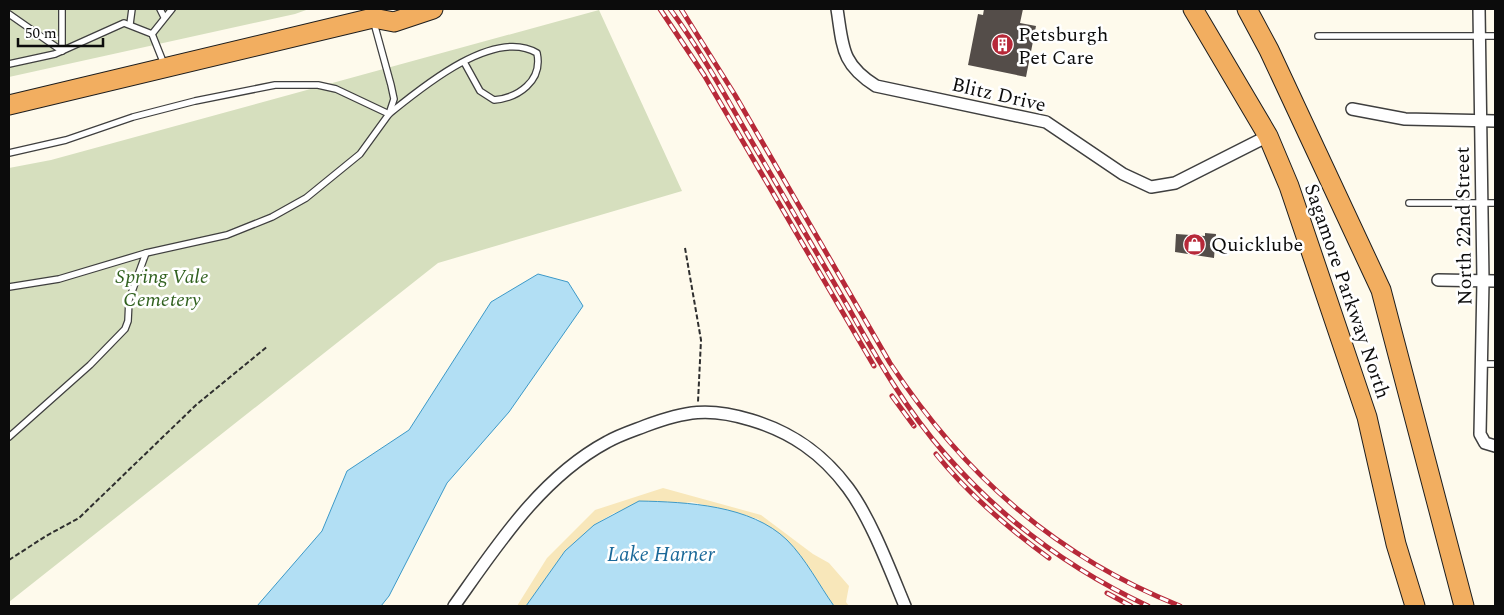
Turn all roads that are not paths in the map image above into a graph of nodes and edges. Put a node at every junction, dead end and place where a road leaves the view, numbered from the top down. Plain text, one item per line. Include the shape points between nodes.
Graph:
1 (62, 9) edge
2 (132, 9) edge
3 (160, 9) edge
4 (172, 9) edge
5 (433, 9) edge
6 (837, 9) edge
7 (1194, 9) edge
8 (1480, 9) edge
9 (1250, 11) edge
10 (9, 14) edge
11 (377, 14) edge
12 (164, 17) junction
13 (130, 24) junction
14 (152, 34) junction
15 (1318, 36) dead end
16 (1481, 36) junction
17 (1495, 36) edge
18 (62, 51) junction
19 (464, 62) junction
20 (9, 64) edge
21 (166, 69) junction
22 (9, 105) edge
23 (1352, 109) dead end
24 (389, 114) junction
25 (1481, 121) junction
26 (1495, 121) edge
27 (1268, 136) junction
28 (9, 153) edge
29 (1409, 203) dead end
30 (1480, 203) junction
31 (1495, 203) edge
32 (146, 253) junction
33 (1438, 280) dead end
34 (1489, 281) edge
35 (9, 287) edge
36 (1482, 364) junction
37 (1495, 364) edge
38 (9, 437) edge
39 (1490, 444) edge
40 (454, 606) edge
41 (905, 606) edge
42 (1415, 606) edge
43 (1464, 606) edge

1 - 18 lane
2 - 13 lane
3 - 12 lane
4 - 12 lane
5 - 11 highway via 394,22
6 - 27 street, Blitz Drive via 848,61 859,76 876,86 1046,122 1124,174 1151,187 1175,183
7 - 27 highway, Sagamore Parkway North
8 - 16 street, North 22nd Street
9 - 43 highway, Sagamore Parkway North via 1381,290
10 - 18 lane
11 - 21 highway
11 - 24 lane via 394,99
12 - 14 lane
13 - 14 lane
13 - 18 lane via 124,23
14 - 21 lane
15 - 16 lane
16 - 17 lane
16 - 25 street, North 22nd Street
18 - 20 lane
19 - 19 lane via 495,49 521,46 537,53 539,62 537,72 526,87 507,99 494,100 480,91
19 - 24 lane
21 - 22 highway
23 - 25 street via 1405,120
24 - 28 lane via 343,92 318,85 267,85 133,116 66,140
24 - 32 lane via 360,154 343,170 272,218 227,235
25 - 26 street
25 - 30 street, North 22nd Street
27 - 42 highway, Sagamore Parkway North via 1289,186 1367,417 1396,544
29 - 30 lane
30 - 31 lane
30 - 34 street, North 22nd Street
32 - 35 lane via 59,280
32 - 38 lane via 129,300 125,329
33 - 34 street
34 - 36 street, North 22nd Street
36 - 37 lane
36 - 39 street, North 22nd Street via 1480,434
40 - 41 street via 508,531 548,488 576,464 606,442 625,433 689,412 726,412 765,424 809,446 849,489

